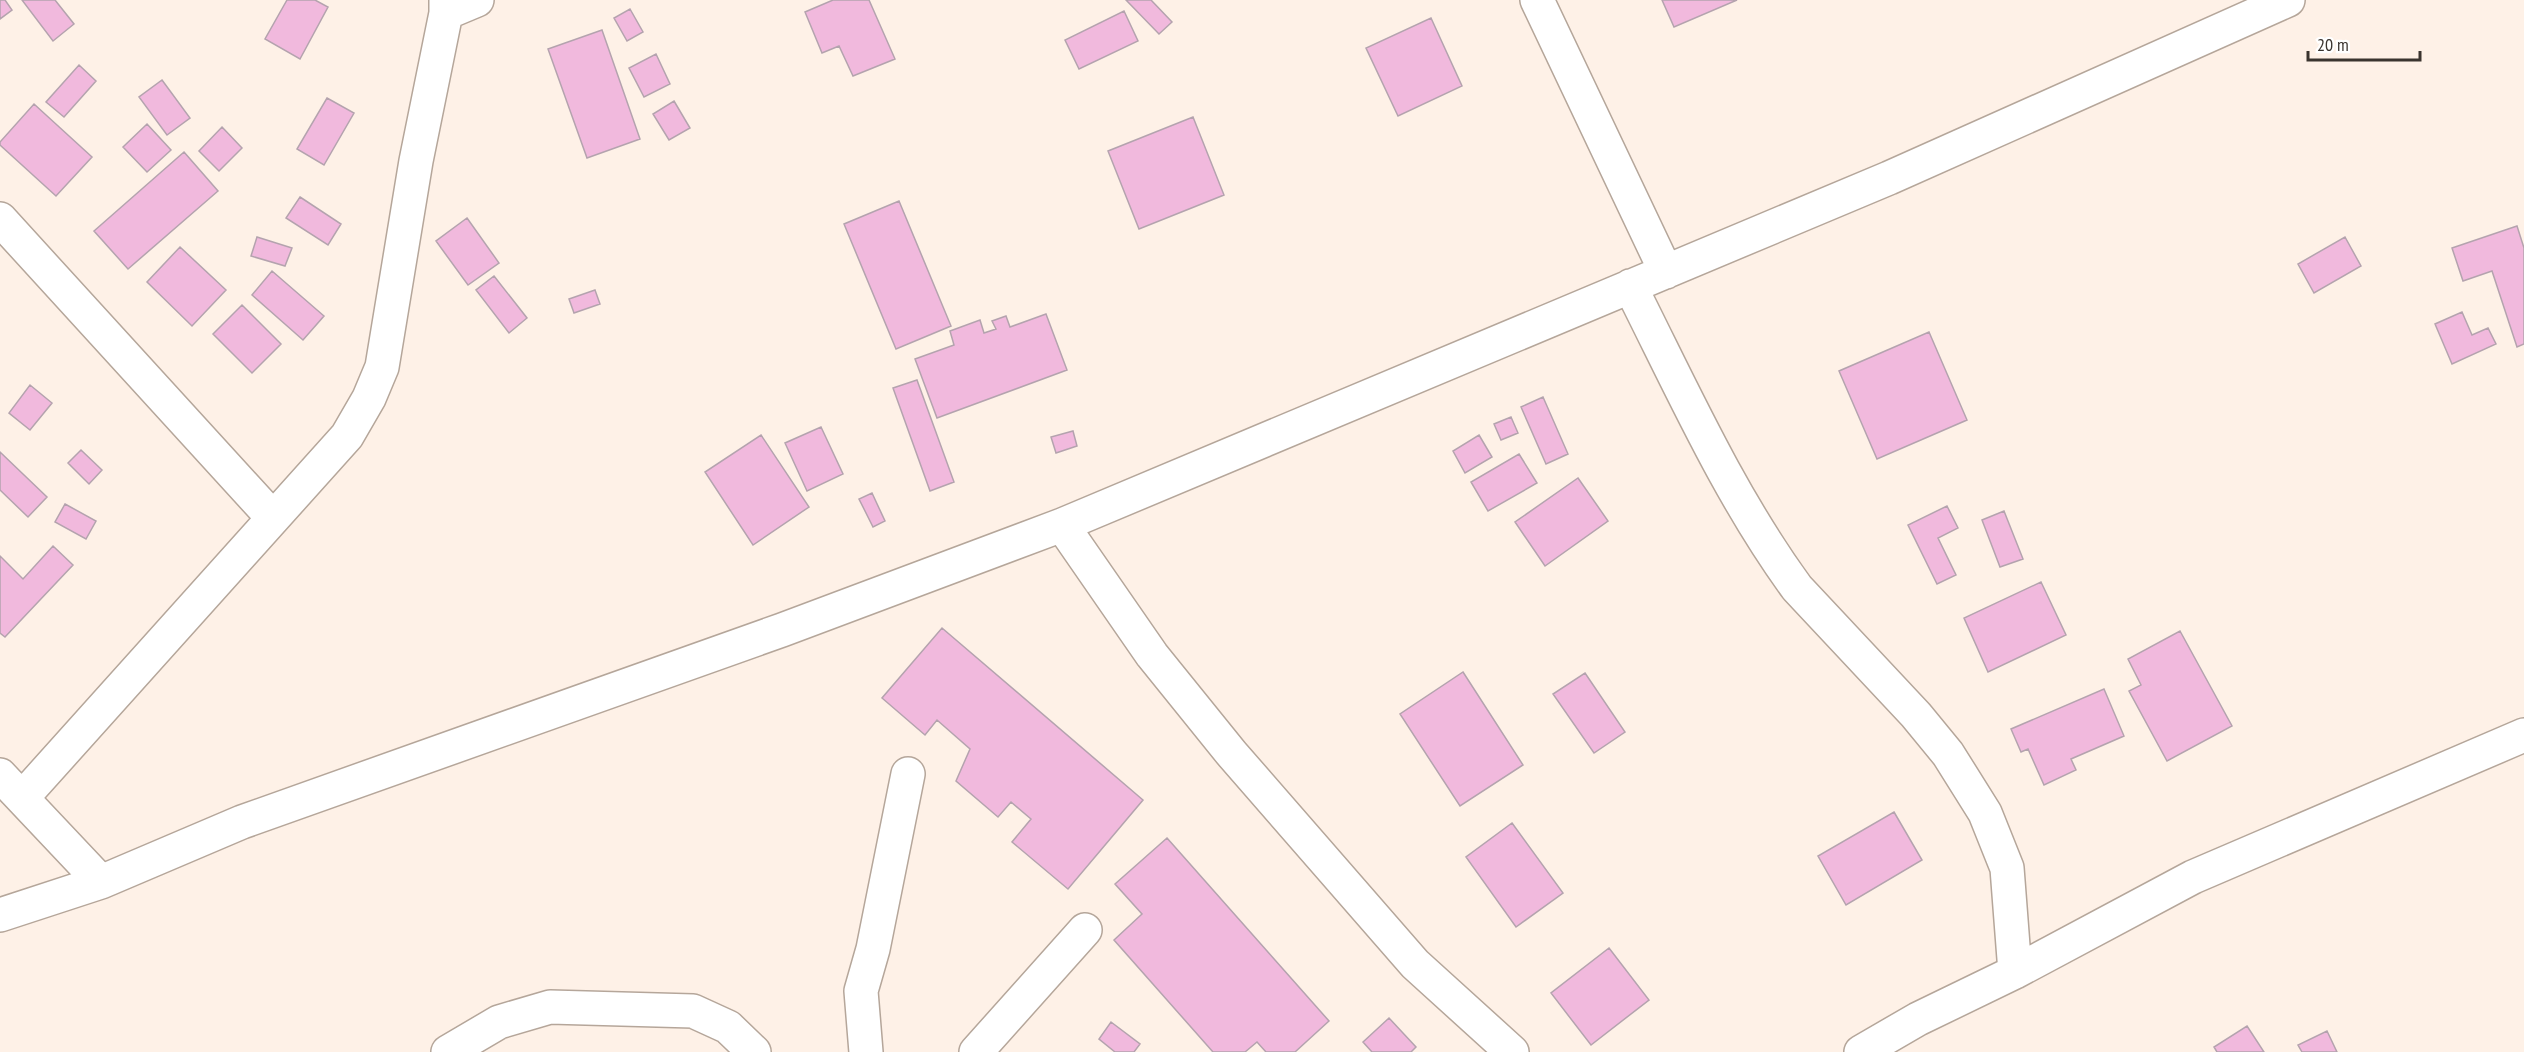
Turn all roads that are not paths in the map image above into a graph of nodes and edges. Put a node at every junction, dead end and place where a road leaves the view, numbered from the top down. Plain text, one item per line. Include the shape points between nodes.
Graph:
1 (477, 0) edge
2 (1537, 0) edge
3 (2288, 0) edge
4 (446, 7) edge
5 (0, 219) edge
6 (1666, 272) junction
7 (1630, 286) junction
8 (273, 518) junction
9 (1062, 525) junction
10 (2524, 735) edge
11 (908, 774) dead end
12 (0, 775) edge
13 (22, 798) junction
14 (101, 882) junction
15 (0, 915) edge
16 (1085, 930) dead end
17 (2015, 972) junction
18 (448, 1052) edge
19 (754, 1052) edge
20 (866, 1052) edge
21 (976, 1052) edge
22 (1512, 1052) edge
23 (1861, 1052) edge

1 - 4 street
2 - 6 street
3 - 6 street via 1899,174
4 - 8 street via 382,367 347,436
5 - 8 street
6 - 7 street
7 - 9 street
7 - 17 street via 1743,508 1783,568 1797,588 1916,715 1948,754 1985,813 2007,868
8 - 13 street
9 - 14 street via 782,630 242,822
9 - 22 street via 1152,655 1240,763 1415,964
10 - 17 street via 2193,877
11 - 20 street via 861,991
12 - 13 street
13 - 14 street
14 - 15 street
16 - 21 street
17 - 23 street via 1918,1019
18 - 19 street via 499,1022 550,1007 693,1011 728,1027

